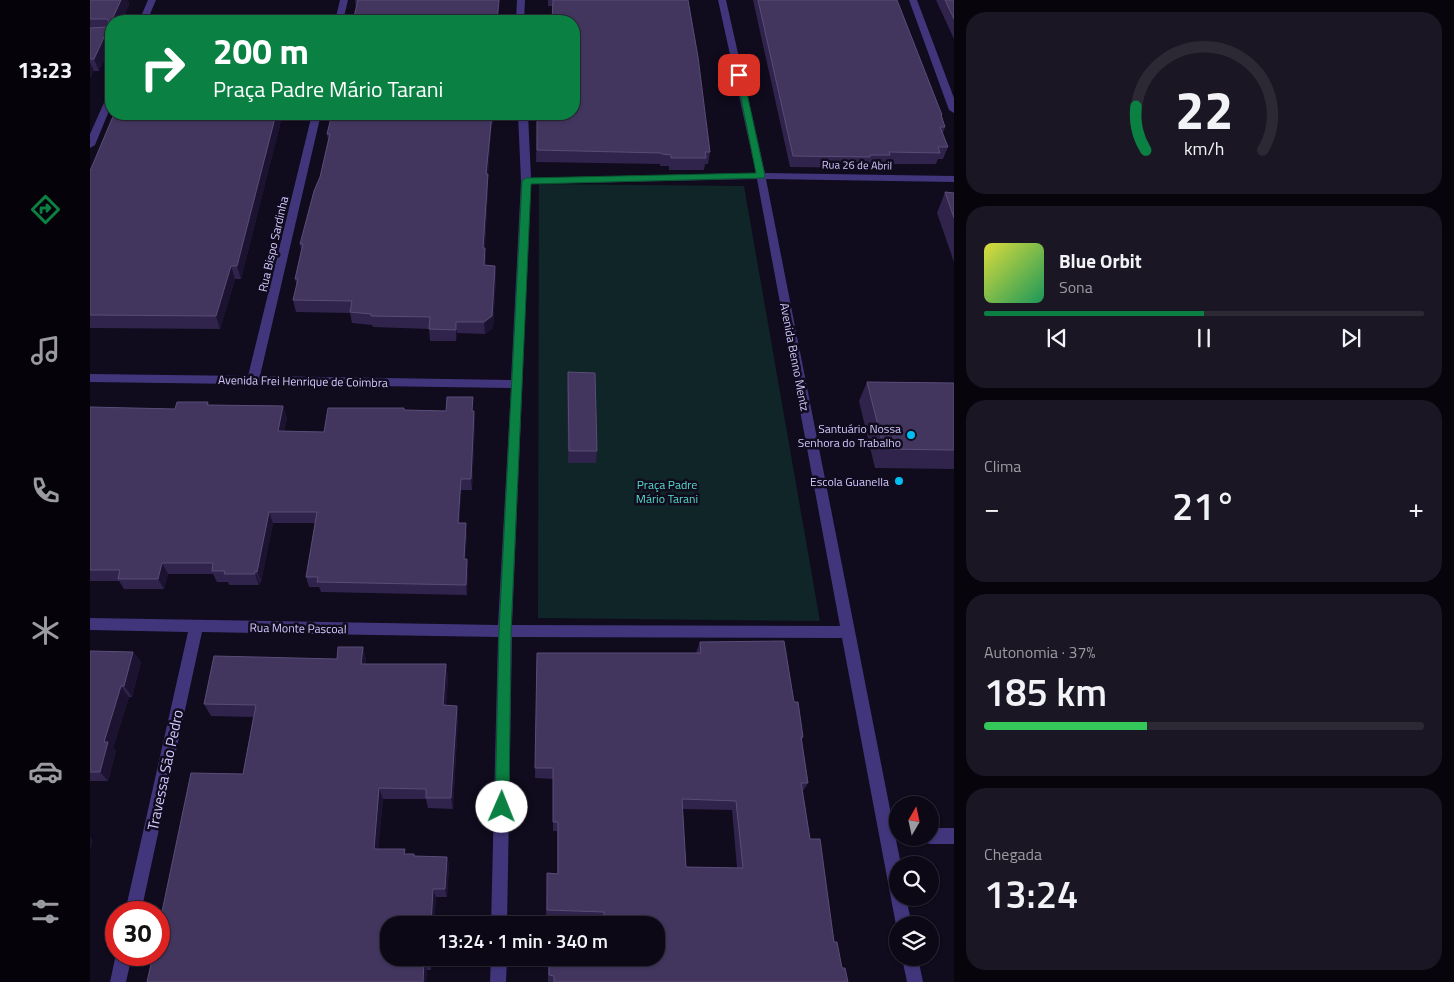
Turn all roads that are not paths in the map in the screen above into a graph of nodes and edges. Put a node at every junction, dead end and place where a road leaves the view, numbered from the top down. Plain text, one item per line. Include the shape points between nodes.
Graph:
1 (152, 0) edge
2 (344, 0) edge
3 (521, 0) edge
4 (722, 0) edge
5 (913, 0) edge
6 (146, 15) edge
7 (340, 15) edge
8 (520, 15) edge
9 (105, 110) edge
10 (954, 110) edge
11 (316, 120) edge
12 (523, 120) edge
13 (90, 146) edge
14 (760, 176) junction
15 (954, 179) edge
16 (526, 181) junction
17 (90, 378) edge
18 (253, 380) junction
19 (517, 384) junction
20 (90, 624) edge
21 (196, 627) junction
22 (505, 631) junction
23 (848, 632) junction
24 (889, 822) edge
25 (939, 836) edge
26 (954, 836) edge
27 (136, 901) edge
28 (499, 916) edge
29 (122, 966) edge
30 (499, 966) edge
31 (912, 966) edge
32 (118, 982) edge
33 (498, 982) edge
34 (915, 982) edge

1 - 6 street
2 - 7 street
3 - 8 street
4 - 14 street, Avenida Benno Mentz
5 - 10 street
9 - 13 street
11 - 18 street, Rua Bispo Sardinha
12 - 16 street
14 - 15 street, Rua 26 de Abril
14 - 16 street
14 - 23 street, Avenida Benno Mentz
16 - 19 street
17 - 18 street, Avenida Frei Henrique de Coimbra
18 - 19 street, Avenida Frei Henrique de Coimbra
19 - 22 street
20 - 21 street, Rua Monte Pascoal
21 - 22 street, Rua Monte Pascoal
21 - 27 street, Travessa São Pedro
22 - 23 street
22 - 28 street
23 - 24 street, Avenida Benno Mentz
25 - 26 street
29 - 32 street
30 - 33 street
31 - 34 street

